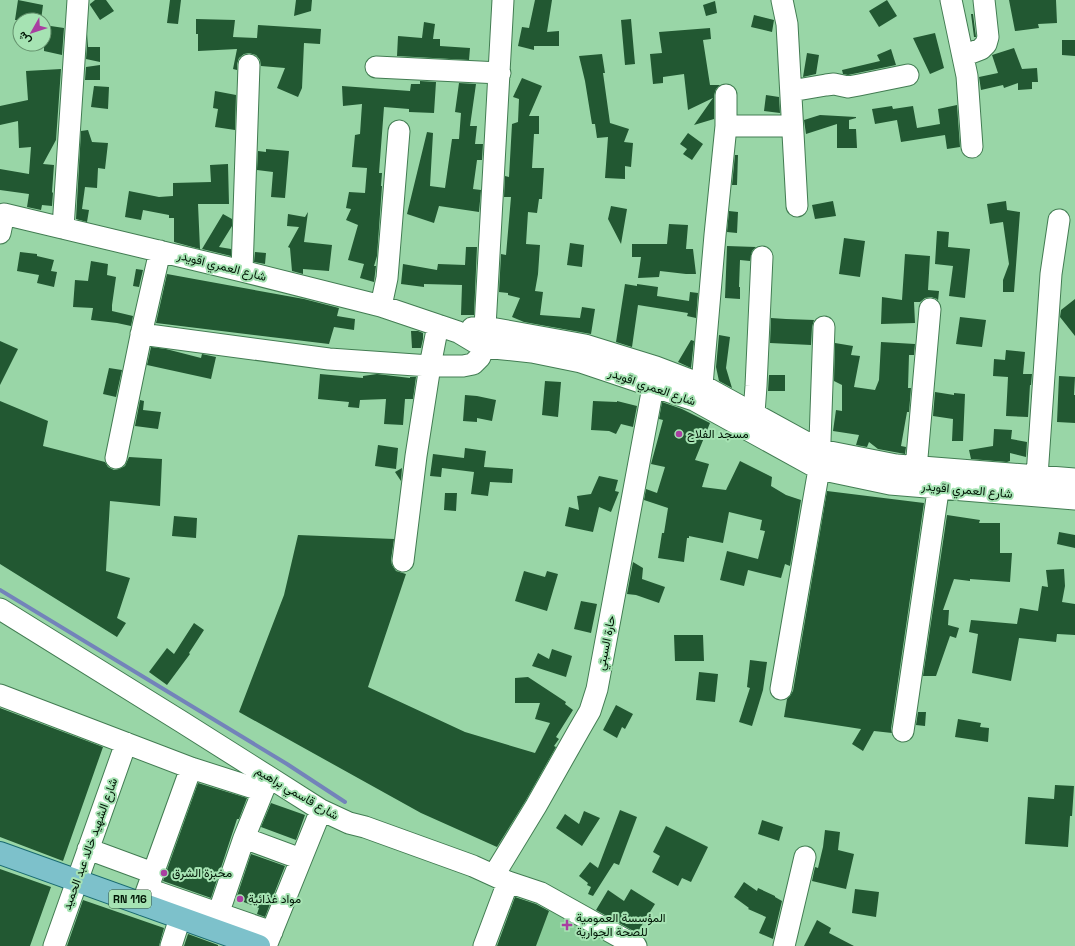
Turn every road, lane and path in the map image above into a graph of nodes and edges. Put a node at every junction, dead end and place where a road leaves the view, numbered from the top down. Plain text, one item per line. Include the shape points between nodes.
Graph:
1 (78, 0) edge
2 (503, 0) edge
3 (782, 0) edge
4 (951, 0) edge
5 (984, 0) edge
6 (962, 56) junction
7 (249, 66) dead end
8 (376, 67) dead end
9 (500, 73) junction
10 (908, 75) dead end
11 (791, 91) junction
12 (726, 95) dead end
13 (726, 126) junction
14 (792, 126) junction
15 (399, 131) dead end
16 (972, 146) dead end
17 (797, 206) dead end
18 (1, 220) edge
19 (1059, 220) dead end
20 (62, 228) junction
21 (160, 251) junction
22 (762, 257) dead end
23 (242, 271) junction
24 (381, 306) junction
25 (930, 309) dead end
26 (438, 325) junction
27 (824, 327) dead end
28 (141, 334) junction
29 (484, 337) junction
30 (430, 366) junction
31 (702, 385) junction
32 (653, 387) junction
33 (754, 413) junction
34 (116, 458) dead end
35 (819, 459) junction
36 (916, 476) junction
37 (1075, 479) edge
38 (1038, 486) junction
39 (939, 487) junction
40 (1075, 499) edge
41 (403, 561) dead end
42 (2, 615) edge
43 (781, 689) dead end
44 (0, 695) edge
45 (903, 731) dead end
46 (126, 742) junction
47 (192, 768) junction
48 (266, 784) junction
49 (322, 810) junction
50 (244, 838) junction
51 (88, 849) junction
52 (0, 853) edge
53 (805, 857) dead end
54 (301, 859) junction
55 (501, 879) junction
56 (77, 880) junction
57 (148, 889) junction
58 (180, 918) junction
59 (216, 921) junction
60 (256, 942) edge
61 (54, 946) edge
62 (171, 946) edge
63 (484, 946) edge
64 (636, 946) edge
65 (784, 946) edge

1 - 20 street
2 - 9 street
3 - 11 street via 787,24
4 - 6 street
5 - 6 street via 988,41 981,49
6 - 16 street
7 - 23 street
8 - 9 street
9 - 29 street
10 - 11 street via 848,87 834,84
11 - 14 street
12 - 13 street
13 - 14 street
13 - 31 street
14 - 17 street
15 - 24 street via 387,278
18 - 20 street, شارع العمري اقويدر
19 - 38 street via 1051,274
20 - 21 street, شارع العمري اقويدر
21 - 23 street, شارع العمري اقويدر
21 - 28 street
22 - 33 street
23 - 24 street, شارع العمري اقويدر
24 - 26 street, شارع العمري اقويدر
25 - 36 street
26 - 29 street, شارع العمري اقويدر
26 - 30 street
27 - 35 street
28 - 30 street via 329,359
28 - 34 street
29 - 30 street via 480,356 473,364
29 - 31 street, شارع العمري اقويدر via 585,345 656,367
29 - 32 street, شارع العمري اقويدر via 532,352 582,362
30 - 41 street
31 - 33 street, شارع العمري اقويدر
32 - 35 street, شارع العمري اقويدر via 694,400
32 - 55 street, حارة السبتي via 597,689 590,711 536,806
33 - 35 street, شارع العمري اقويدر
35 - 36 street, شارع العمري اقويدر via 890,484
35 - 43 street
36 - 38 street, شارع العمري اقويدر
36 - 39 street, شارع العمري اقويدر
37 - 38 street, شارع العمري اقويدر
38 - 39 street, شارع العمري اقويدر
38 - 40 street, شارع العمري اقويدر
39 - 45 street
42 - 48 street, شارع قاسمي براهيم via 182,722
44 - 46 street
46 - 47 street
46 - 51 street, شارع الشهيد خالد عبد الحميد
47 - 48 street
47 - 57 street
48 - 49 street, شارع قاسمي براهيم
48 - 50 street
49 - 54 street
49 - 55 street, شارع قاسمي براهيم via 473,866
50 - 54 street
50 - 59 street
51 - 56 street, شارع الشهيد خالد عبد الحميد
51 - 57 street
52 - 56 main road, RN 116
53 - 65 street
54 - 60 street
55 - 63 street, حارة السبتي
55 - 64 street, شارع قاسمي براهيم via 541,893
56 - 57 main road, RN 116
56 - 61 street, شارع الشهيد خالد عبد الحميد
57 - 58 main road, RN 116
57 - 59 street
58 - 59 main road, RN 116
58 - 62 street
59 - 60 main road, RN 116
59 - 60 street

